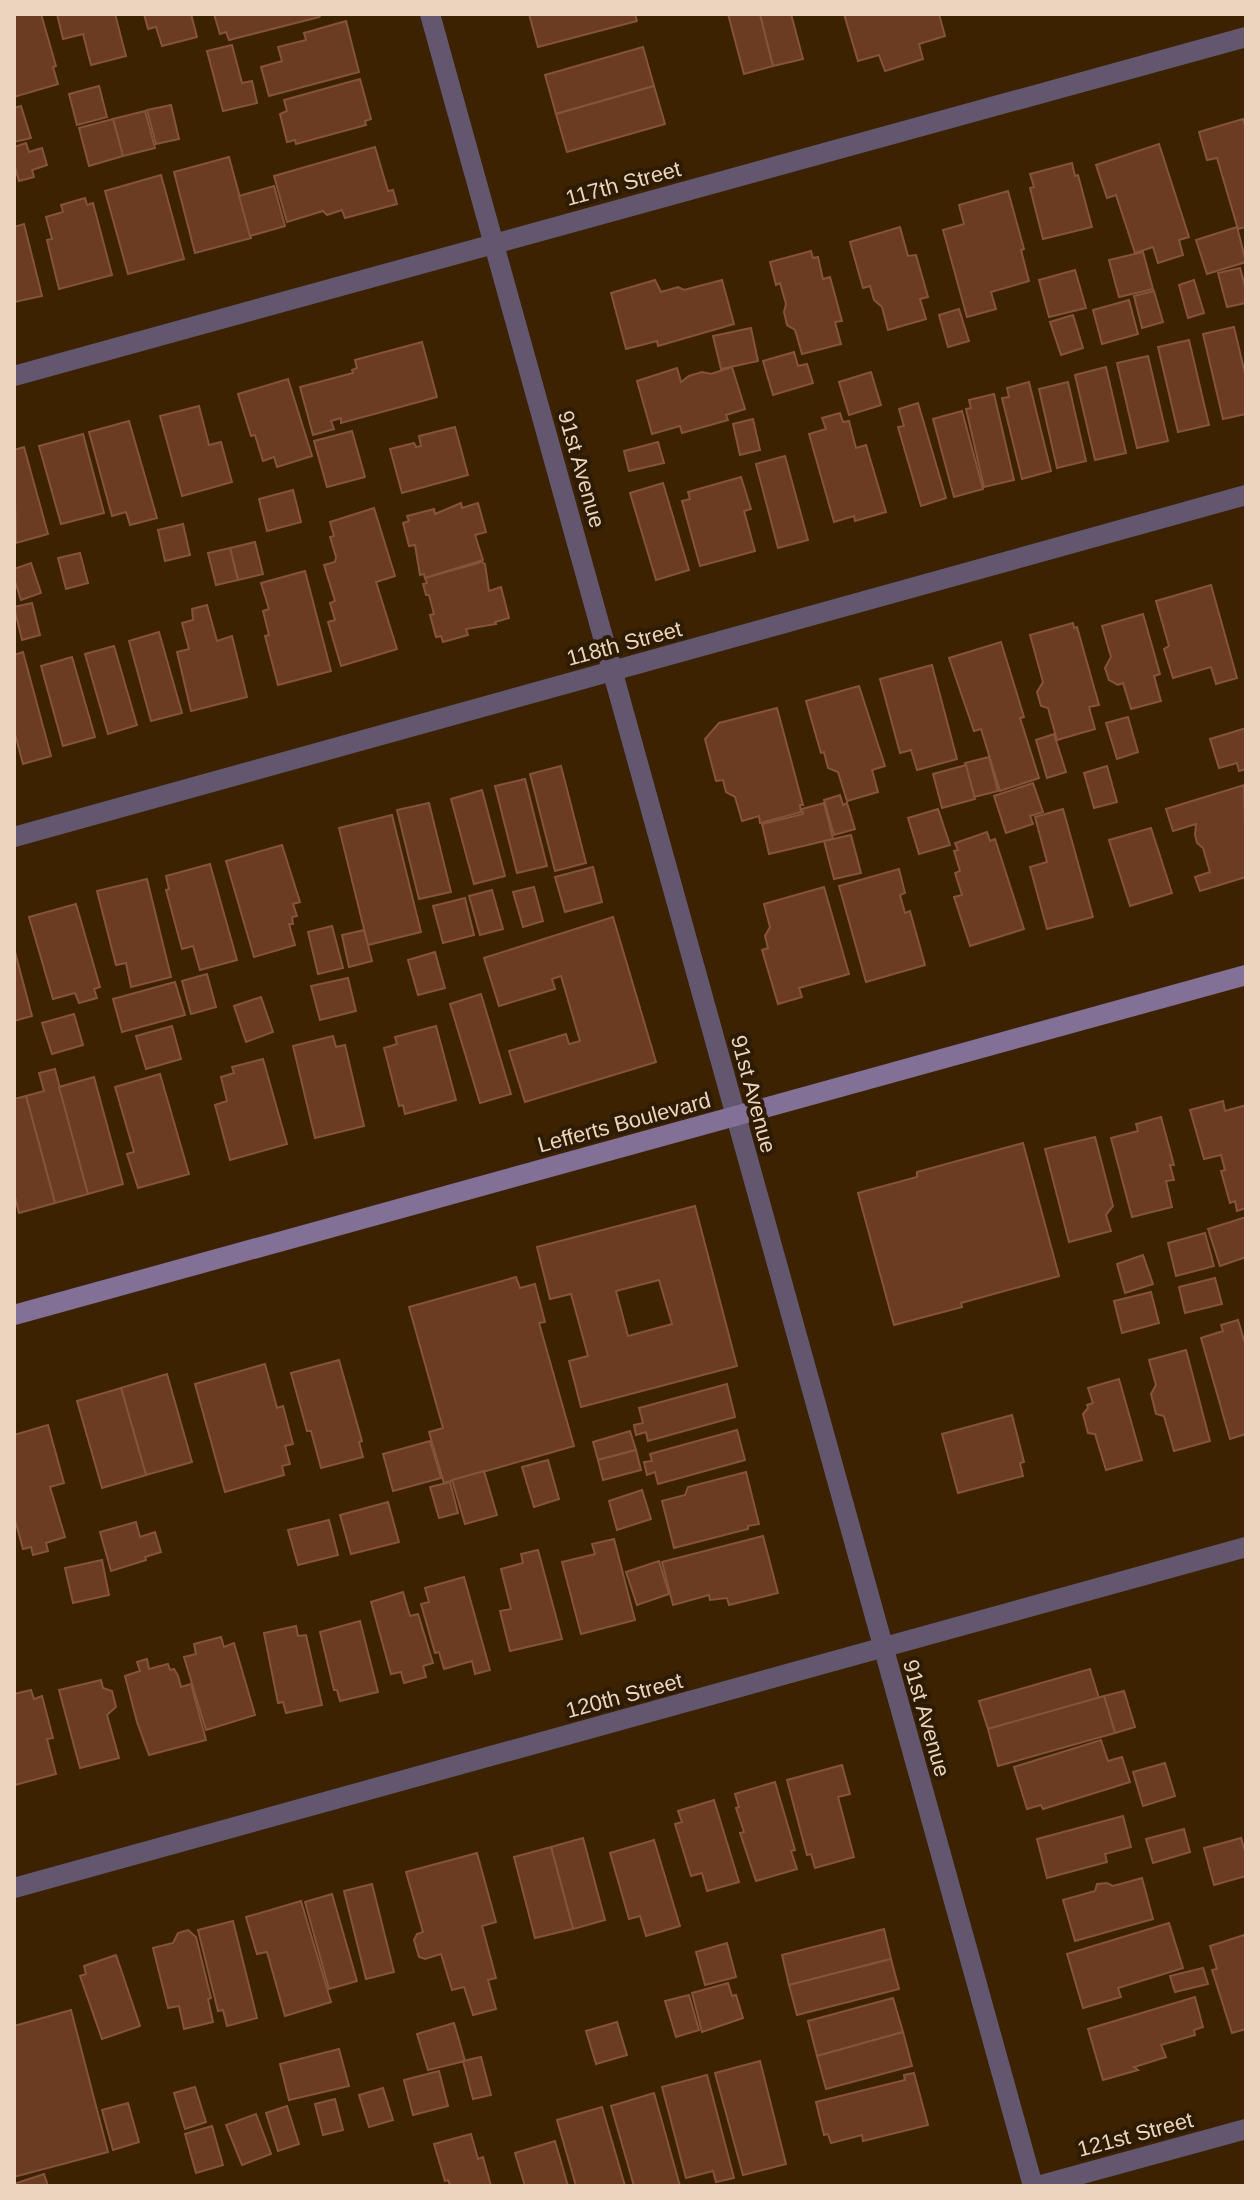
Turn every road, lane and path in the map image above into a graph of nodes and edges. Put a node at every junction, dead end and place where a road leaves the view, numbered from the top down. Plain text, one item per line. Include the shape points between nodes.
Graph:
1 (430, 14) edge
2 (1246, 37) edge
3 (494, 243) junction
4 (14, 376) edge
5 (1246, 495) edge
6 (613, 671) junction
7 (14, 837) edge
8 (1246, 975) edge
9 (735, 1116) junction
10 (14, 1315) edge
11 (1246, 1547) edge
12 (882, 1649) junction
13 (14, 1888) edge
14 (1246, 2129) edge
15 (1035, 2186) edge

1 - 3 street, 91st Avenue
2 - 3 street, 117th Street
3 - 4 street, 117th Street
3 - 6 street, 91st Avenue
5 - 6 street, 118th Street
6 - 7 street, 118th Street
6 - 9 street, 91st Avenue
8 - 9 street, Lefferts Boulevard
9 - 10 street, Lefferts Boulevard
9 - 12 street, 91st Avenue
11 - 12 street, 120th Street
12 - 13 street, 120th Street
12 - 15 street, 91st Avenue
14 - 15 street, 121st Street

